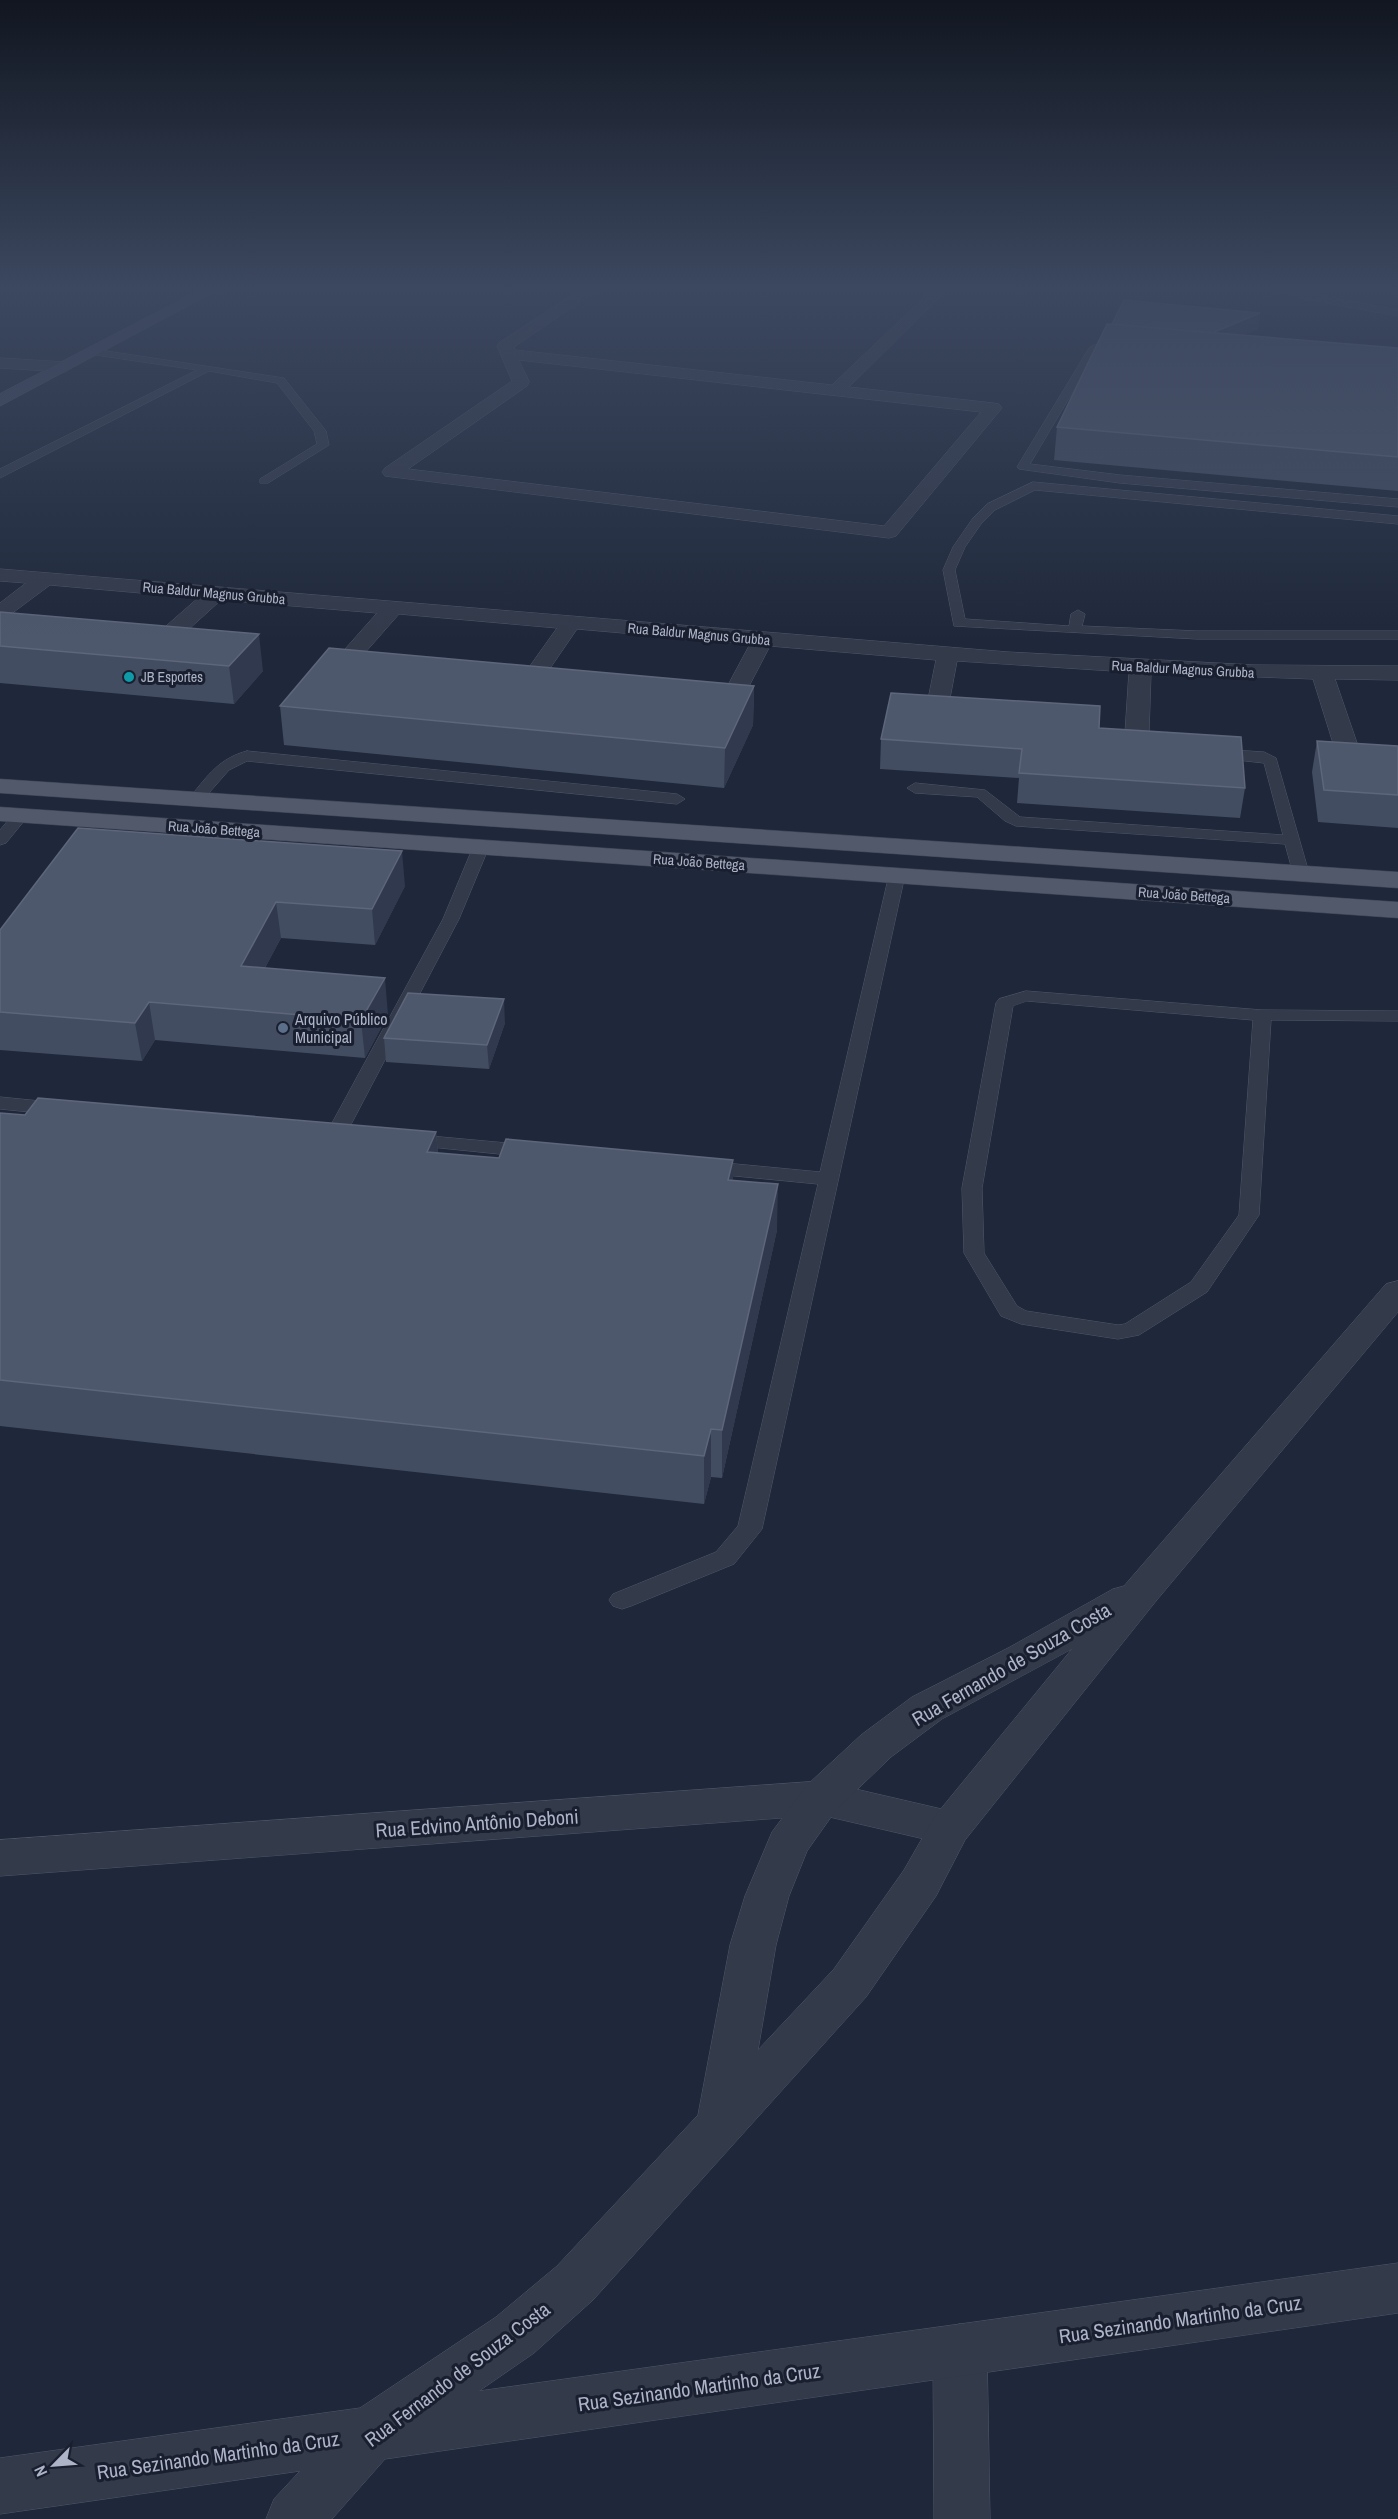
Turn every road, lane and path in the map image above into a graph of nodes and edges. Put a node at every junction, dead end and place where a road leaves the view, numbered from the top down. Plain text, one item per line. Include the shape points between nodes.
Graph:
1 (129, 408) edge
2 (302, 408) edge
3 (484, 408) edge
4 (989, 408) edge
5 (1058, 408) edge
6 (0, 474) edge
7 (264, 481) dead end
8 (1398, 503) edge
9 (1398, 520) edge
10 (0, 575) edge
11 (45, 579) junction
12 (216, 593) junction
13 (393, 608) junction
14 (0, 613) edge
15 (1078, 614) dead end
16 (571, 623) junction
17 (1075, 630) junction
18 (1398, 635) edge
19 (763, 639) junction
20 (149, 653) edge
21 (948, 654) junction
22 (1140, 667) junction
23 (1398, 673) edge
24 (1322, 674) junction
25 (333, 675) edge
26 (521, 694) edge
27 (724, 713) edge
28 (936, 714) edge
29 (1137, 732) edge
30 (1345, 742) edge
31 (1196, 753) edge
32 (0, 786) edge
33 (915, 788) dead end
34 (196, 799) junction
35 (677, 799) dead end
36 (343, 810) junction
37 (409, 814) junction
38 (10, 815) edge
39 (328, 836) junction
40 (0, 840) edge
41 (1292, 840) junction
42 (396, 841) junction
43 (482, 847) junction
44 (1301, 873) junction
45 (897, 875) junction
46 (1398, 880) edge
47 (1398, 909) edge
48 (1262, 1015) junction
49 (1398, 1016) edge
50 (0, 1103) edge
51 (81, 1111) edge
52 (313, 1132) edge
53 (336, 1134) junction
54 (360, 1136) edge
55 (383, 1138) edge
56 (548, 1153) edge
57 (688, 1166) edge
58 (829, 1179) junction
59 (1398, 1291) edge
60 (1142, 1590) junction
61 (622, 1600) dead end
62 (821, 1798) junction
63 (950, 1828) junction
64 (0, 1858) edge
65 (720, 2126) junction
66 (1398, 2288) edge
67 (960, 2350) junction
68 (371, 2433) junction
69 (0, 2486) edge
70 (294, 2519) edge
71 (962, 2519) edge

1 - 6 lane
2 - 7 lane via 320,430 323,445
3 - 4 street via 391,471 889,532 993,408
5 - 8 lane via 1023,467
9 - 17 lane via 1033,486 991,507 960,547 949,570 959,623
10 - 11 street, Rua Baldur Magnus Grubba
11 - 12 street, Rua Baldur Magnus Grubba
11 - 14 street
12 - 13 street, Rua Baldur Magnus Grubba
12 - 20 street
13 - 16 street, Rua Baldur Magnus Grubba
13 - 25 street
15 - 17 lane
16 - 19 street, Rua Baldur Magnus Grubba
16 - 26 street
17 - 18 lane via 1197,635
19 - 21 street, Rua Baldur Magnus Grubba
19 - 27 street
21 - 22 street, Rua Baldur Magnus Grubba
21 - 28 street
22 - 24 street, Rua Baldur Magnus Grubba
22 - 29 street
23 - 24 street, Rua Baldur Magnus Grubba
24 - 30 street
31 - 41 lane via 1264,757 1271,761
32 - 34 main road, Rua João Bettega
33 - 41 lane via 980,793 1016,820
34 - 35 lane via 225,764 248,756
34 - 36 main road, Rua João Bettega
36 - 37 main road, Rua João Bettega
36 - 39 main road
37 - 42 main road
37 - 44 main road, Rua João Bettega
38 - 39 main road, Rua João Bettega
38 - 40 lane
39 - 42 main road, Rua João Bettega
41 - 44 lane
42 - 43 main road, Rua João Bettega
43 - 45 main road, Rua João Bettega
43 - 53 lane via 451,919
44 - 46 main road, Rua João Bettega
45 - 47 main road, Rua João Bettega
45 - 58 lane
48 - 48 lane via 1249,1215 1199,1287 1131,1329 1118,1332 1021,1317 1009,1311 974,1253 972,1188 1005,1003 1026,996
48 - 49 lane
50 - 51 lane
52 - 53 lane
53 - 54 lane
55 - 56 lane
57 - 58 lane
58 - 61 lane via 750,1529 725,1558
59 - 60 street, Rua Fernando de Souza Costa
60 - 62 street, Rua Fernando de Souza Costa via 927,1708 876,1746
60 - 63 street, Rua Fernando de Souza Costa
62 - 63 street, Rua Edvino Antônio Deboni
62 - 64 street, Rua Edvino Antônio Deboni
62 - 65 street, Rua Fernando de Souza Costa via 789,1844 766,1896 753,1945
63 - 65 street, Rua Fernando de Souza Costa via 920,1883 850,1983
65 - 68 street, Rua Fernando de Souza Costa via 566,2290 515,2335
66 - 67 street, Rua Sezinando Martinho da Cruz
67 - 68 street, Rua Sezinando Martinho da Cruz
67 - 71 street
68 - 69 street, Rua Sezinando Martinho da Cruz
68 - 70 street, Rua Fernando de Souza Costa

